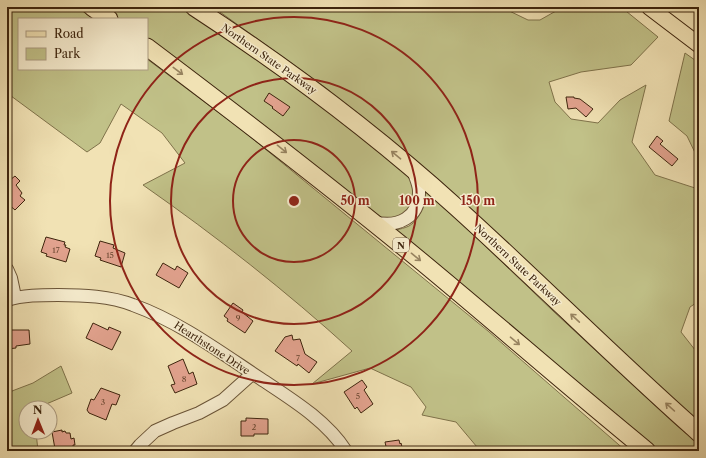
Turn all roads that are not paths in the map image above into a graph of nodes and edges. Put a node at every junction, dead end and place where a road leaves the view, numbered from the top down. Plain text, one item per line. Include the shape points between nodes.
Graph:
1 (92, 7) edge
2 (108, 7) edge
3 (194, 7) edge
4 (649, 7) edge
5 (109, 18) edge
6 (111, 18) edge
7 (699, 45) edge
8 (148, 48) edge
9 (413, 170) junction
10 (373, 222) junction
11 (7, 269) edge
12 (11, 299) edge
13 (252, 374) junction
14 (699, 433) edge
15 (135, 451) edge
16 (346, 451) edge
17 (647, 451) edge

1 - 5 highway
2 - 6 street
9 -> 3 highway, Northern State Parkway via 316,92
4 - 7 main road
8 -> 10 highway, N
9 - 10 street via 419,190 418,200 410,216 394,224
14 -> 9 highway, Northern State Parkway
10 -> 17 highway, N
11 - 12 street via 11,278
12 - 13 street, Hearthstone Drive via 77,295 132,304 176,323
13 - 15 street via 223,400 155,431
13 - 16 street, Hearthstone Drive via 327,428

